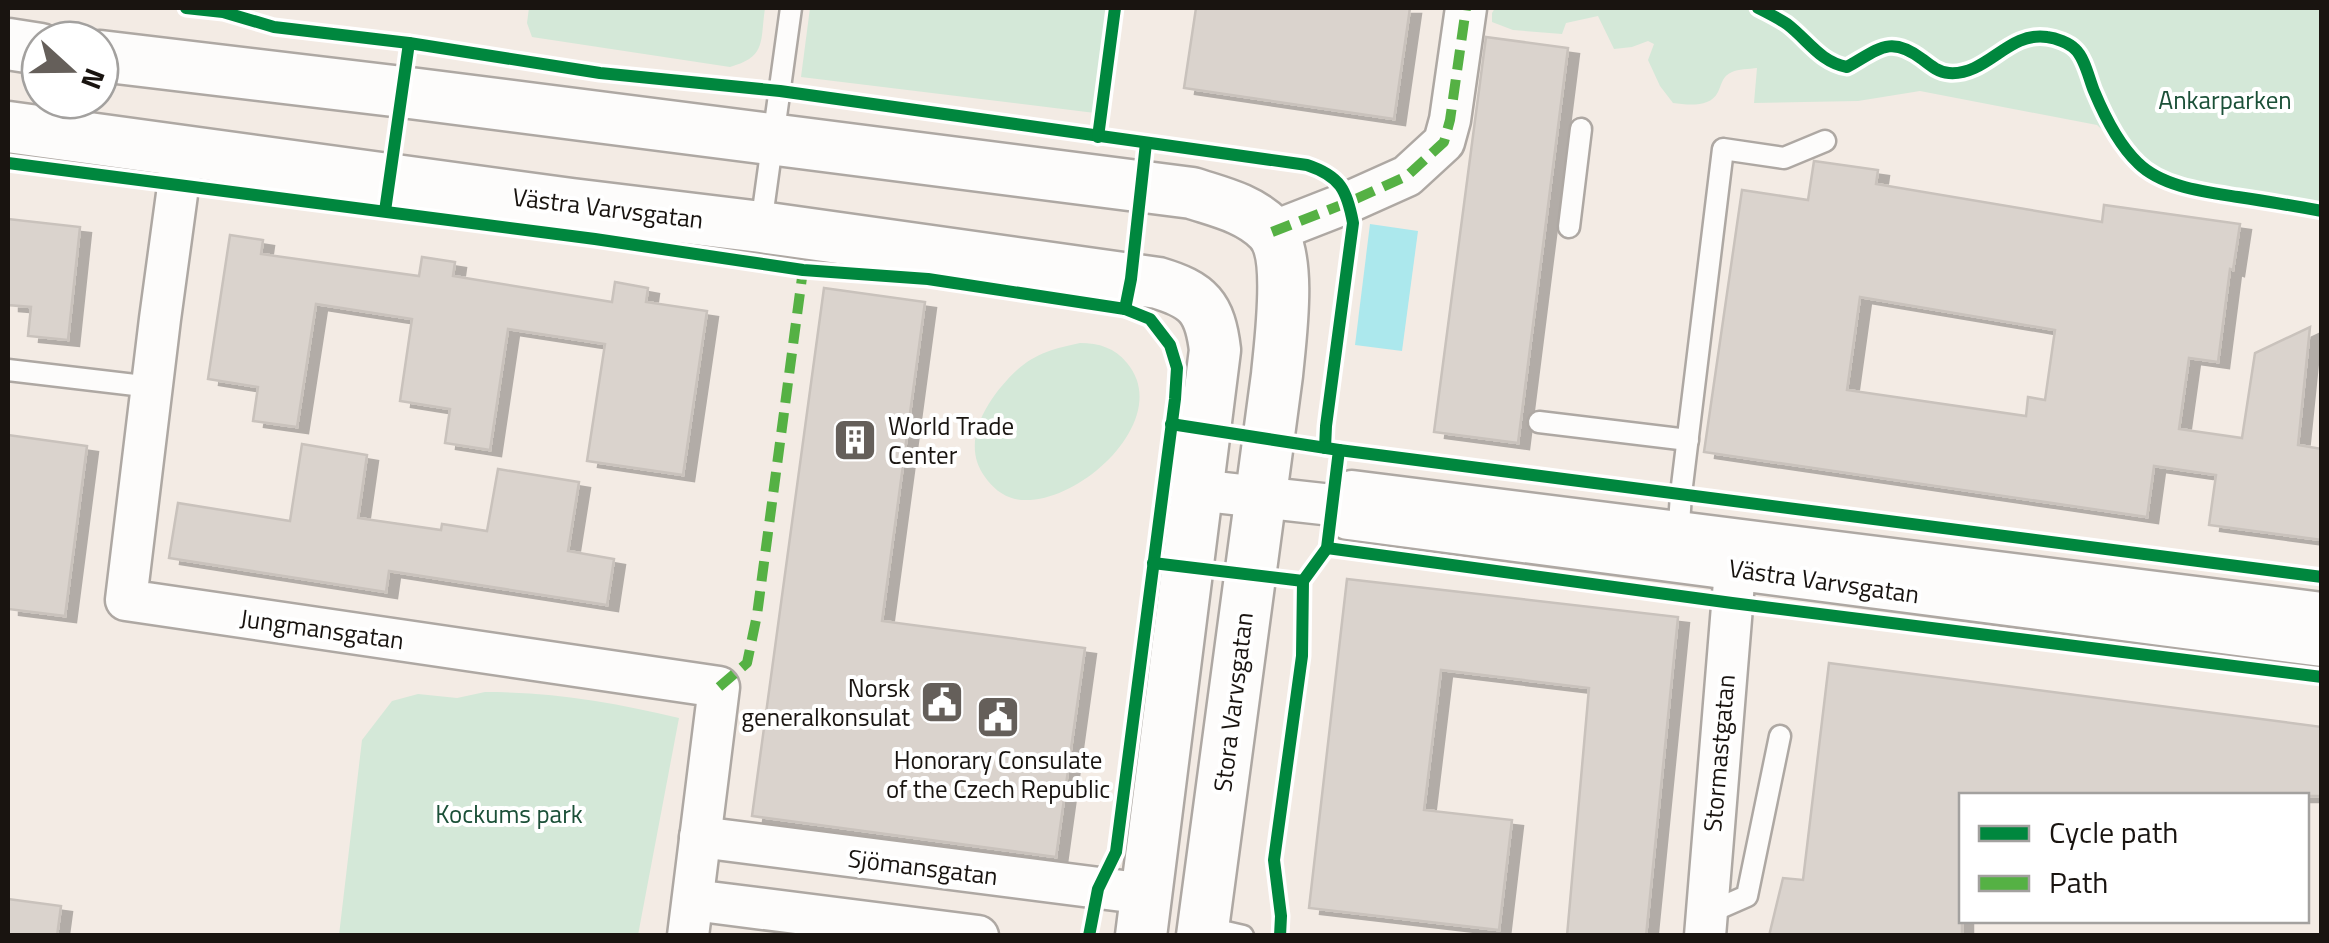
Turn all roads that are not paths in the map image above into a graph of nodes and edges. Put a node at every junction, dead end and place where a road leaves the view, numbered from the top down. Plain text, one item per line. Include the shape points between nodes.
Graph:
1 (792, 8) edge
2 (1466, 8) edge
3 (120, 58) edge
4 (8, 127) edge
5 (1581, 129) dead end
6 (774, 138) junction
7 (1824, 141) dead end
8 (183, 150) junction
9 (761, 227) junction
10 (1569, 227) dead end
11 (1272, 232) junction
12 (8, 370) edge
13 (152, 387) junction
14 (1540, 422) dead end
15 (1688, 440) junction
16 (1197, 490) junction
17 (1260, 496) junction
18 (1677, 547) junction
19 (1734, 570) junction
20 (2322, 613) edge
21 (2322, 646) edge
22 (1780, 736) dead end
23 (700, 837) junction
24 (1143, 915) edge
25 (690, 918) edge
26 (1705, 925) edge
27 (1216, 933) edge
28 (978, 936) edge

1 - 6 lane
2 - 11 street via 1444,142 1407,176
3 - 6 street
4 - 8 street, Västra Varvsgatan
5 - 10 lane
6 - 9 lane
6 - 11 street via 1192,193 1241,208
7 - 15 lane via 1784,158 1723,149
8 - 9 street, Västra Varvsgatan
8 - 13 street, Jungmansgatan
9 - 16 street, Västra Varvsgatan via 1184,291 1202,307 1215,350
11 - 17 street, Stora Varvsgatan via 1284,300
12 - 13 lane
13 - 23 street, Jungmansgatan via 126,600 718,687
14 - 15 lane
15 - 18 lane
16 - 17 street, Västra Varvsgatan
16 - 24 street
17 - 18 street, Västra Varvsgatan via 1332,504 1352,491
17 - 27 street, Stora Varvsgatan
18 - 19 street, Västra Varvsgatan
18 - 20 street, Västra Varvsgatan
19 - 21 street, Västra Varvsgatan
19 - 26 street, Stormastgatan
22 - 26 lane via 1747,896
23 - 24 street, Sjömansgatan
23 - 25 street, Jungmansgatan
25 - 28 street

